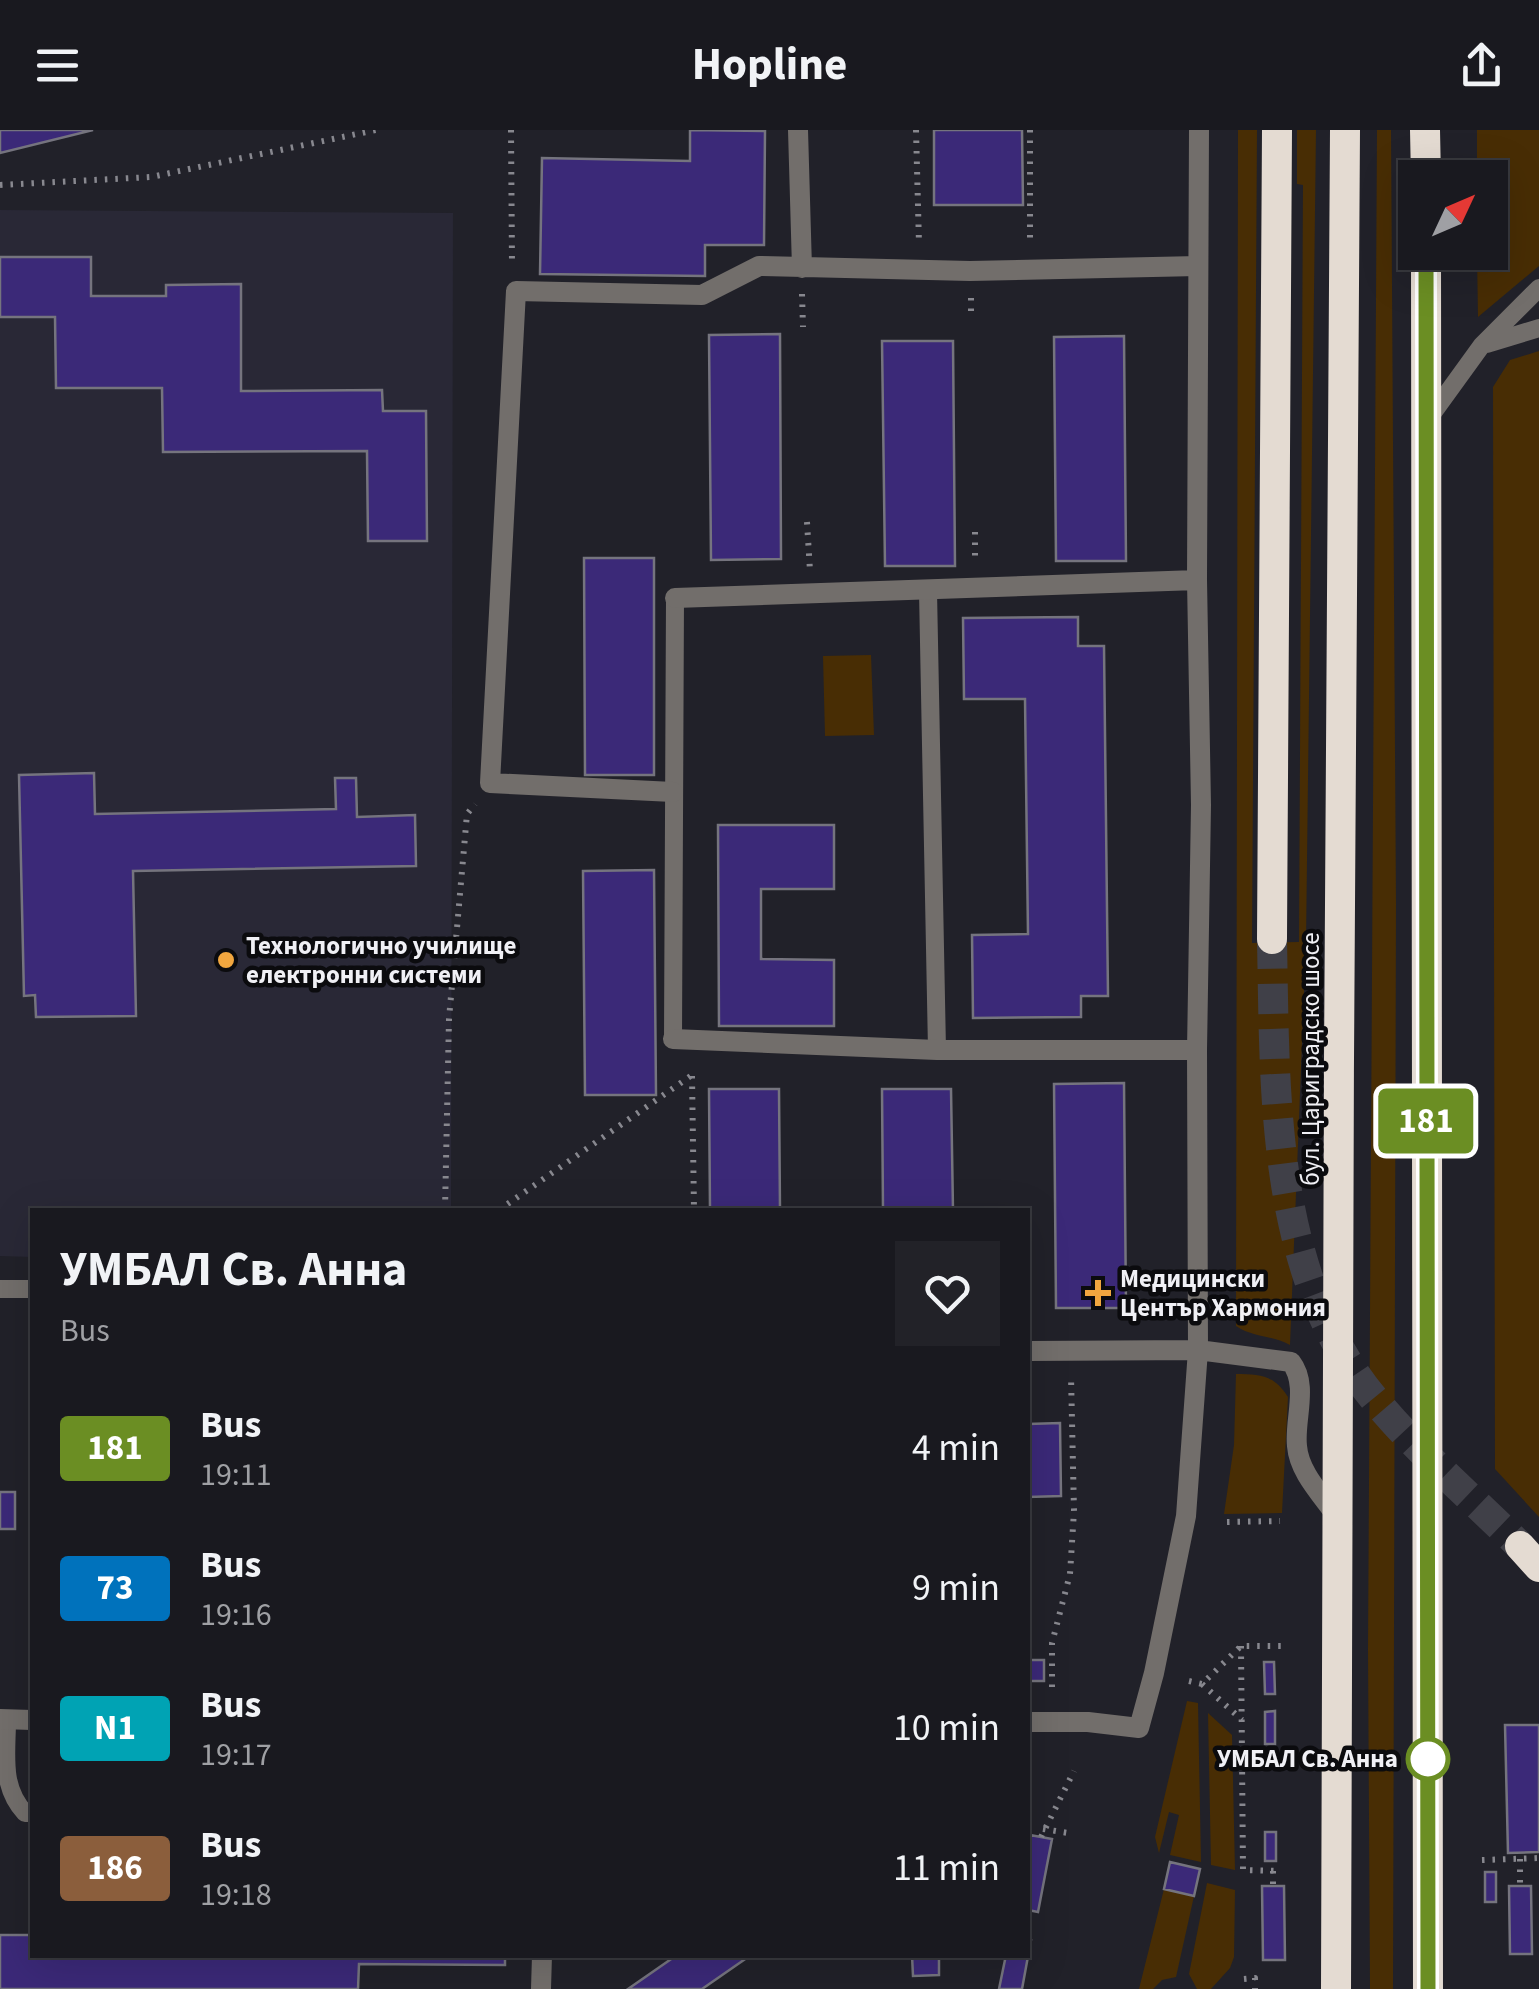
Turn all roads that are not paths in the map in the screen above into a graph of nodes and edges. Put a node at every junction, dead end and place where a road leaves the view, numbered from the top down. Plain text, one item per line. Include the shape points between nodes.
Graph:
1 (798, 130) edge
2 (1199, 130) edge
3 (1276, 130) edge
4 (1345, 130) edge
5 (1425, 130) edge
6 (1426, 160) edge
7 (1198, 266) junction
8 (802, 268) junction
9 (1426, 270) edge
10 (1539, 288) edge
11 (1539, 328) edge
12 (1482, 345) junction
13 (1427, 422) junction
14 (1197, 580) junction
15 (928, 591) junction
16 (675, 598) joint
17 (673, 792) junction
18 (1272, 939) tunnel mouth
19 (683, 1039) joint
20 (937, 1050) junction
21 (1197, 1050) junction
22 (0, 1289) edge
23 (30, 1289) edge
24 (1030, 1350) edge
25 (1198, 1350) junction
26 (1336, 1514) junction
27 (4, 1719) edge
28 (30, 1720) edge
29 (1030, 1722) edge
30 (30, 1812) edge
31 (542, 1958) edge
32 (541, 1989) edge
33 (1336, 1989) edge
34 (1428, 1989) edge

1 - 8 street
2 - 7 street
3 - 18 highway
4 - 26 highway, бул. Цариградско шосе
5 - 6 highway
7 - 8 street
7 - 14 street
8 - 17 street via 759,266 702,295 516,291 490,782
9 - 13 highway
10 - 12 lane
11 - 12 lane
12 - 13 lane
13 - 34 highway
14 - 15 street
14 - 21 street
15 - 16 street
15 - 20 lane
16 - 17 lane
17 - 19 lane
19 - 20 street
20 - 21 street
21 - 25 street
22 - 23 lane
24 - 25 street
25 - 26 street via 1291,1362 1299,1379 1301,1465
25 - 29 street via 1186,1516 1139,1728
26 - 33 highway, бул. Цариградско шосе
27 - 28 street
27 - 30 lane via 6,1783 12,1799
31 - 32 street

